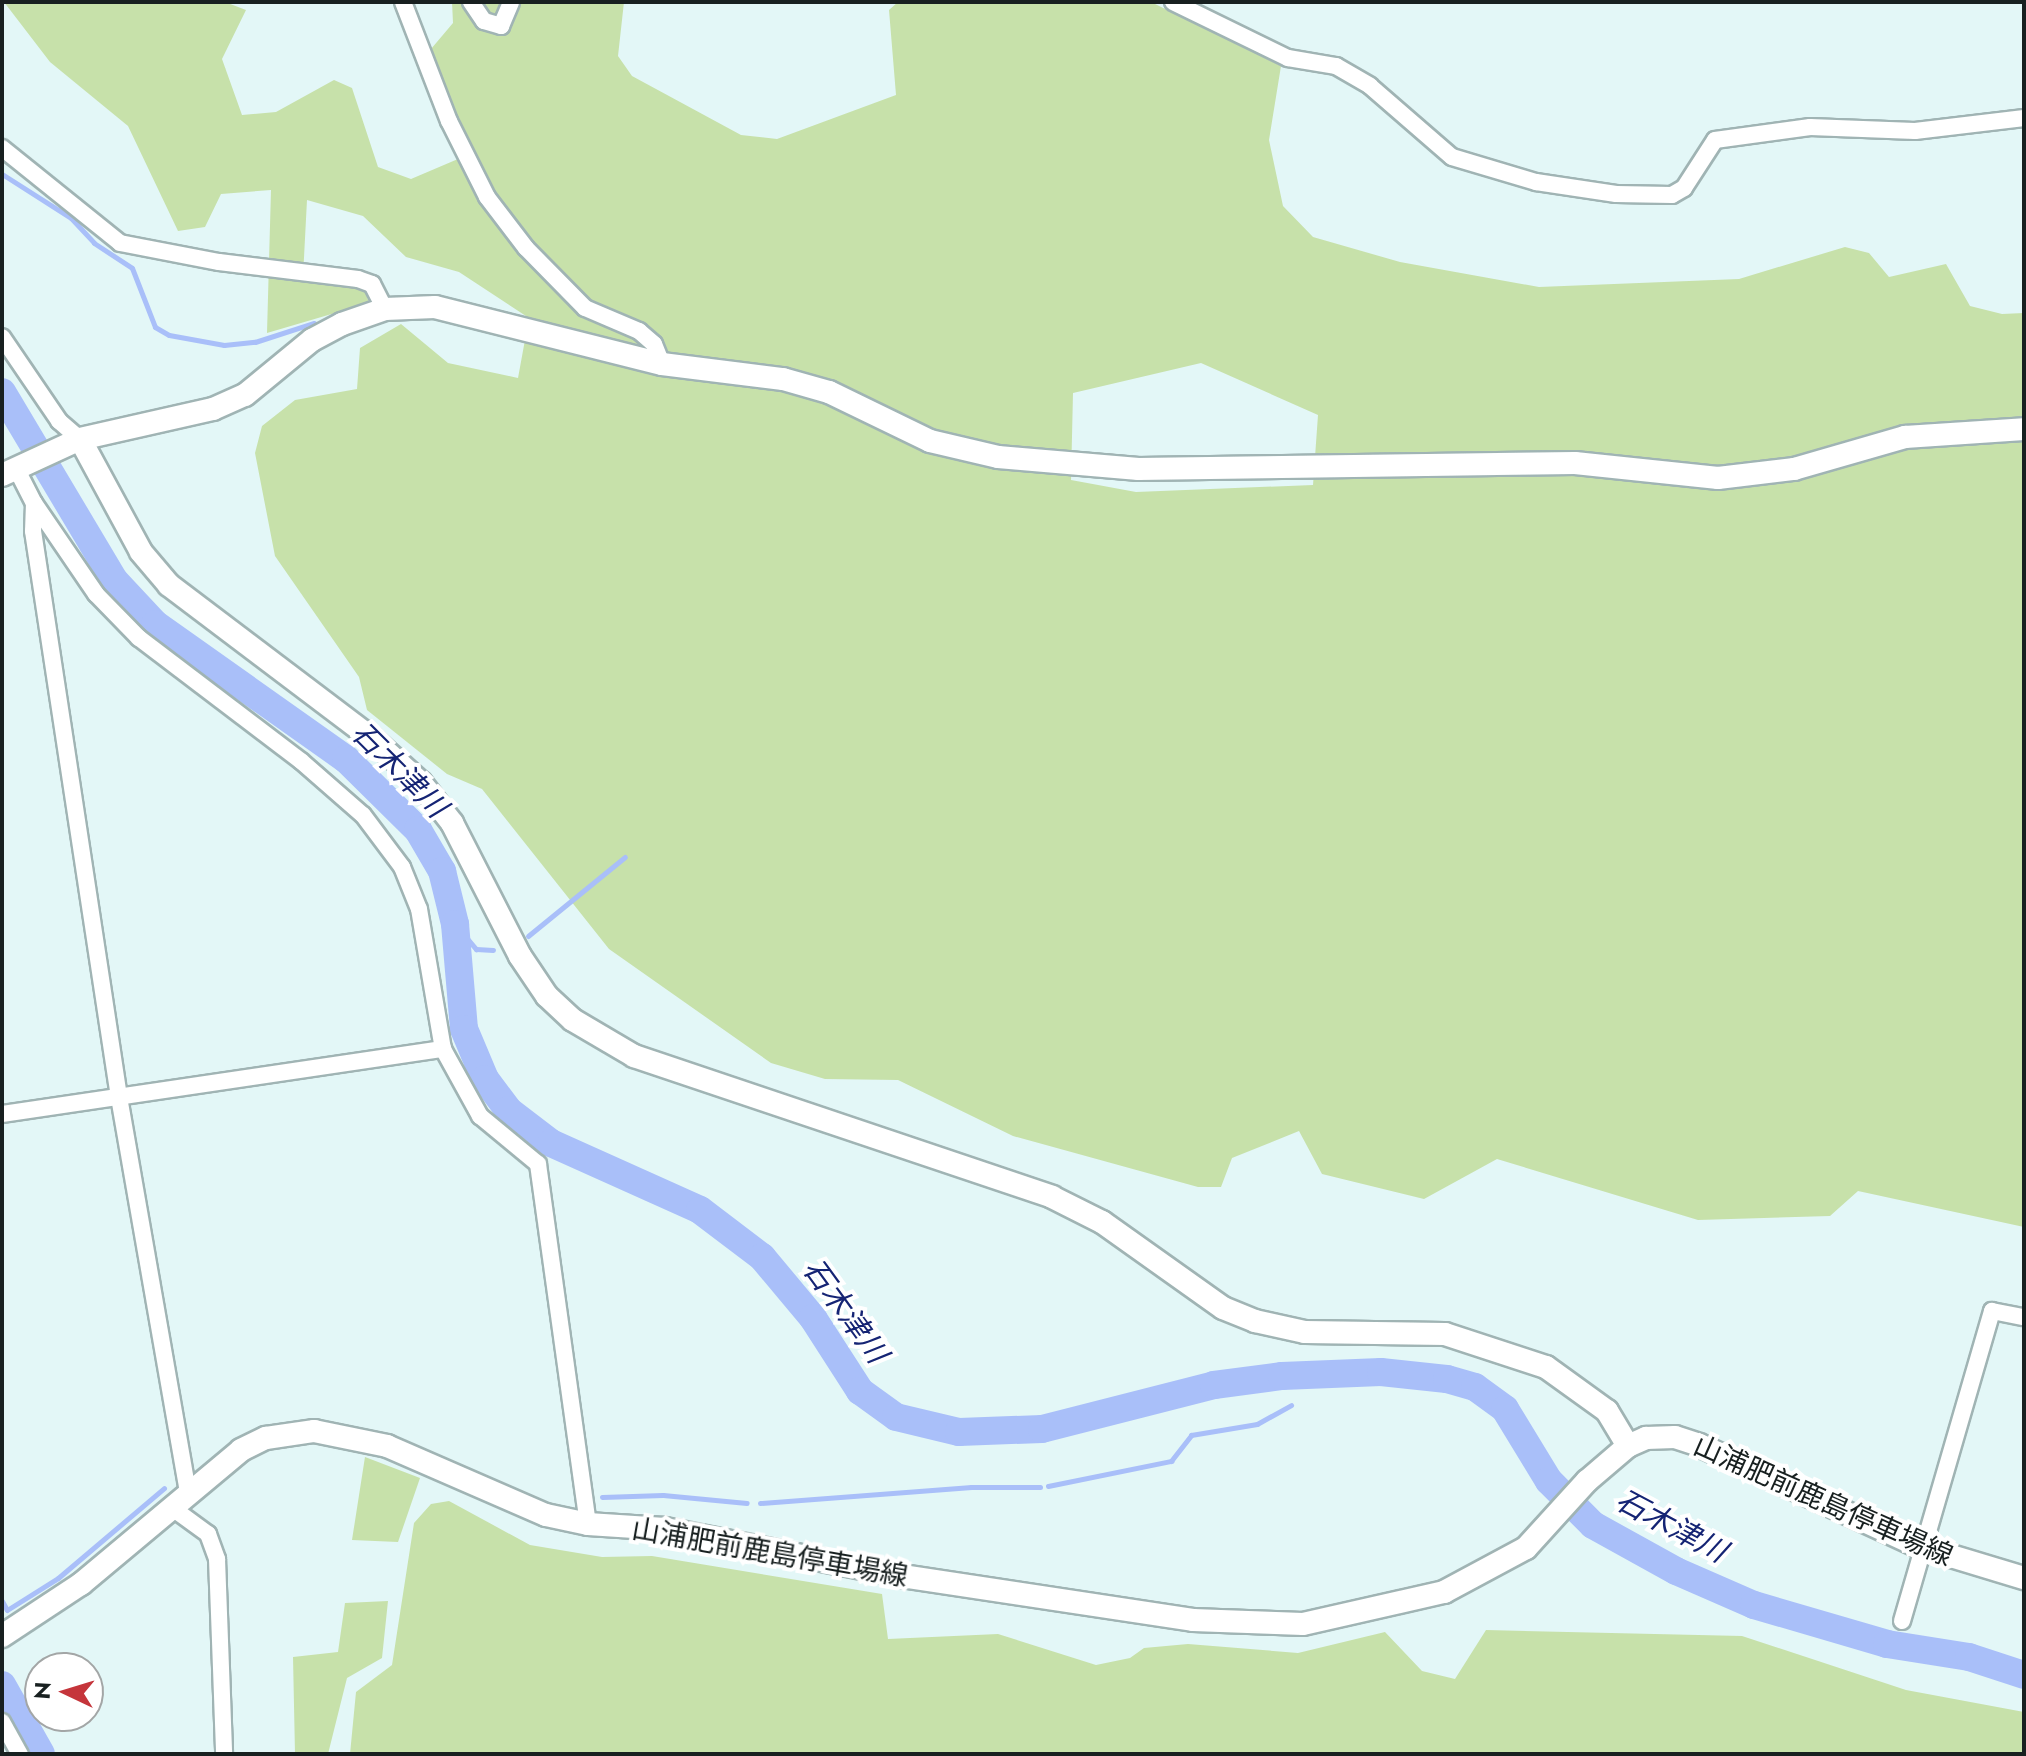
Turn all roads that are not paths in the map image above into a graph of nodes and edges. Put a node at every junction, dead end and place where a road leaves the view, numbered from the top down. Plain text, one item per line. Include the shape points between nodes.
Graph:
1 (403, 2) edge
2 (471, 2) edge
3 (511, 2) edge
4 (1173, 2) edge
5 (2024, 118) edge
6 (2, 148) edge
7 (385, 309) junction
8 (2, 337) edge
9 (662, 364) junction
10 (2024, 429) edge
11 (80, 439) junction
12 (13, 470) edge
13 (34, 503) junction
14 (443, 1049) junction
15 (119, 1097) junction
16 (2, 1114) edge
17 (2024, 1317) edge
18 (1628, 1446) junction
19 (179, 1499) junction
20 (588, 1524) junction
21 (1921, 1547) junction
22 (2024, 1578) edge
23 (1902, 1621) dead end
24 (2, 1636) edge
25 (2, 1722) edge
26 (20, 1754) edge
27 (224, 1754) edge

1 - 9 street via 449,121 487,197 526,248 585,308 639,331 654,344
2 - 3 street via 484,21 501,26
4 - 5 street via 1288,58 1336,66 1370,86 1452,157 1536,182 1616,194 1672,195 1684,188 1715,140 1810,127 1915,131
6 - 7 street via 120,243 358,279 372,284
7 - 9 street via 435,307 502,320
7 - 11 street via 312,340 245,395 213,409
8 - 11 street via 59,421
9 - 10 street via 818,388 930,441 998,457 1138,469 1575,463 1718,478 1794,469 1905,437
11 - 12 street
11 - 18 street via 141,552 169,585 371,738 421,783 459,834 520,956 547,996 573,1020 634,1056 1052,1197 1102,1222 1223,1308 1255,1321 1305,1332 1445,1334 1546,1367 1607,1411
12 - 13 street
13 - 14 street via 96,594 139,638 332,788 363,815 402,867 419,909
13 - 15 street via 33,531
14 - 15 street
14 - 20 street via 480,1116 538,1164
15 - 16 street
15 - 19 street
17 - 21 street via 1992,1311
18 - 20 street, 山浦肥前鹿島停車場線 via 1587,1481 1549,1527 1491,1570 1444,1592 1356,1615 1258,1624 1193,1620 902,1576 665,1529
18 - 21 street, 山浦肥前鹿島停車場線 via 1646,1438 1675,1437
19 - 20 street, 山浦肥前鹿島停車場線 via 216,1466 266,1438 314,1431 387,1446 546,1515
19 - 24 street, 山浦肥前鹿島停車場線 via 81,1584
19 - 27 street via 208,1534 217,1559
21 - 22 street, 山浦肥前鹿島停車場線
21 - 23 street
25 - 26 street

